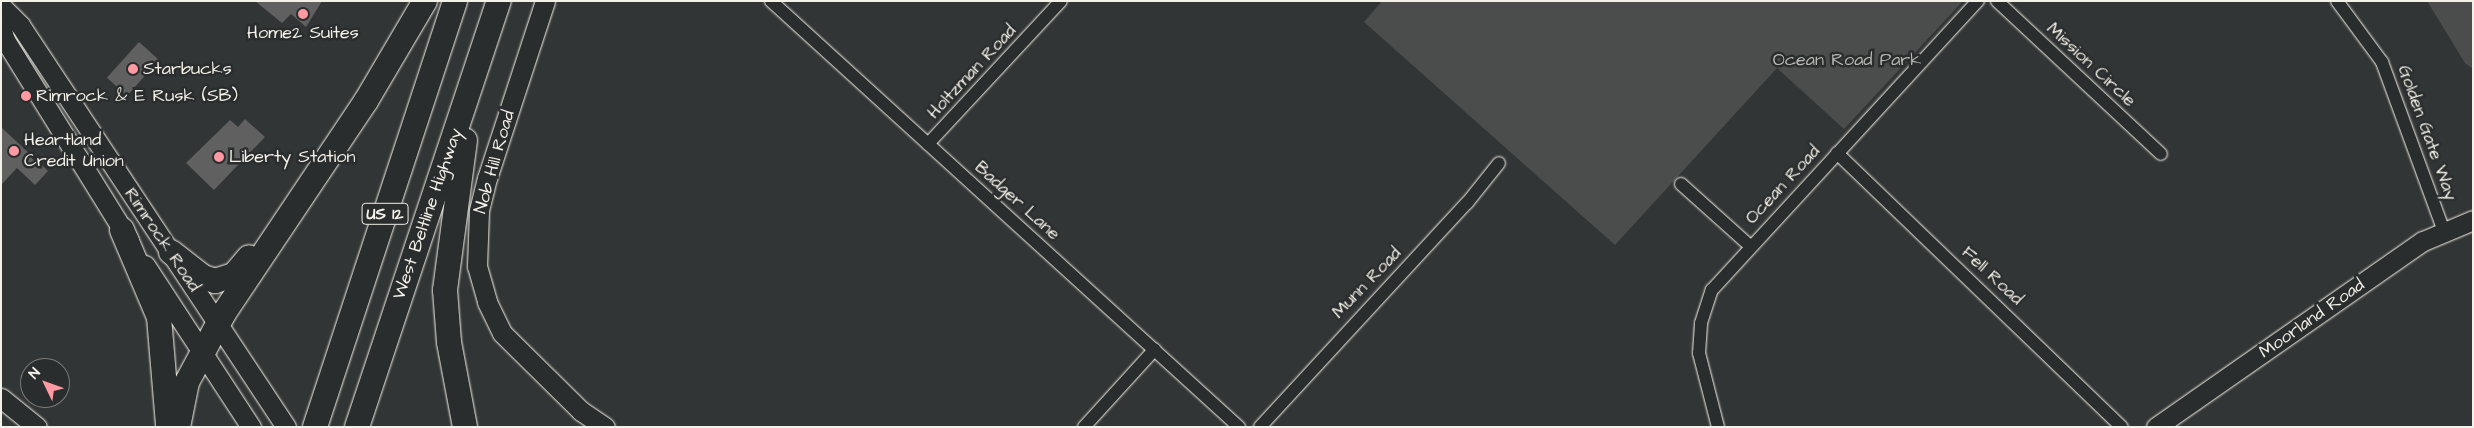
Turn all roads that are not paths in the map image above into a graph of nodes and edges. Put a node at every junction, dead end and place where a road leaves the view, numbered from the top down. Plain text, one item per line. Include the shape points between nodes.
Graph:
1 (425, 1) edge
2 (455, 1) edge
3 (499, 1) edge
4 (546, 1) edge
5 (771, 1) edge
6 (1061, 1) edge
7 (1978, 1) edge
8 (1997, 1) edge
9 (2337, 1) edge
10 (1, 6) edge
11 (20, 25) junction
12 (2, 37) edge
13 (478, 66) junction
14 (928, 144) junction
15 (1837, 153) junction
16 (2161, 154) dead end
17 (1499, 163) dead end
18 (1681, 184) dead end
19 (296, 202) junction
20 (2473, 220) edge
21 (122, 230) junction
22 (2444, 231) junction
23 (1750, 246) junction
24 (171, 252) junction
25 (218, 324) junction
26 (1155, 349) junction
27 (203, 352) junction
28 (1, 398) edge
29 (37, 427) edge
30 (168, 427) edge
31 (178, 427) edge
32 (251, 427) edge
33 (286, 427) edge
34 (315, 427) edge
35 (356, 427) edge
36 (465, 427) edge
37 (605, 427) edge
38 (1084, 427) edge
39 (1239, 427) edge
40 (1260, 427) edge
41 (1718, 427) edge
42 (2122, 427) edge
43 (2156, 427) edge

1 - 19 highway via 366,101
2 - 34 highway, US 12
3 - 13 highway, West Beltline Highway / US 12
4 - 37 main road, Nob Hill Road via 487,178 479,211 477,266 487,302 502,333 581,411
5 - 14 street, Badger Lane
6 - 14 street, Holtzman Road
7 - 15 street, Ocean Road
8 - 16 street, Mission Circle
9 - 22 street, Golden Gate Way via 2382,62
10 - 11 main road, Rimrock Road
11 - 12 main road
11 - 24 main road, Rimrock Road
12 - 21 main road, Rimrock Road
13 - 35 highway, West Beltline Highway / US 12
13 - 36 highway via 454,207 445,290 449,342
14 - 26 street, Badger Lane
15 - 23 street, Ocean Road
15 - 42 street, Fell Road
17 - 40 street, Munn Road via 1467,203
18 - 23 street
19 - 24 highway via 234,275 223,280 203,278
19 - 25 highway
20 - 22 main road, Moorland Road
21 - 27 main road, Rimrock Road
21 - 30 highway via 159,317
22 - 43 main road, Moorland Road via 2423,241
23 - 41 street, Ocean Road via 1712,290 1701,323 1699,354
24 - 25 main road, Rimrock Road
25 - 27 highway
25 - 33 main road, Rimrock Road
26 - 38 street
26 - 39 street, Badger Lane
27 - 31 highway via 187,382
27 - 32 main road, Rimrock Road
28 - 29 main road

